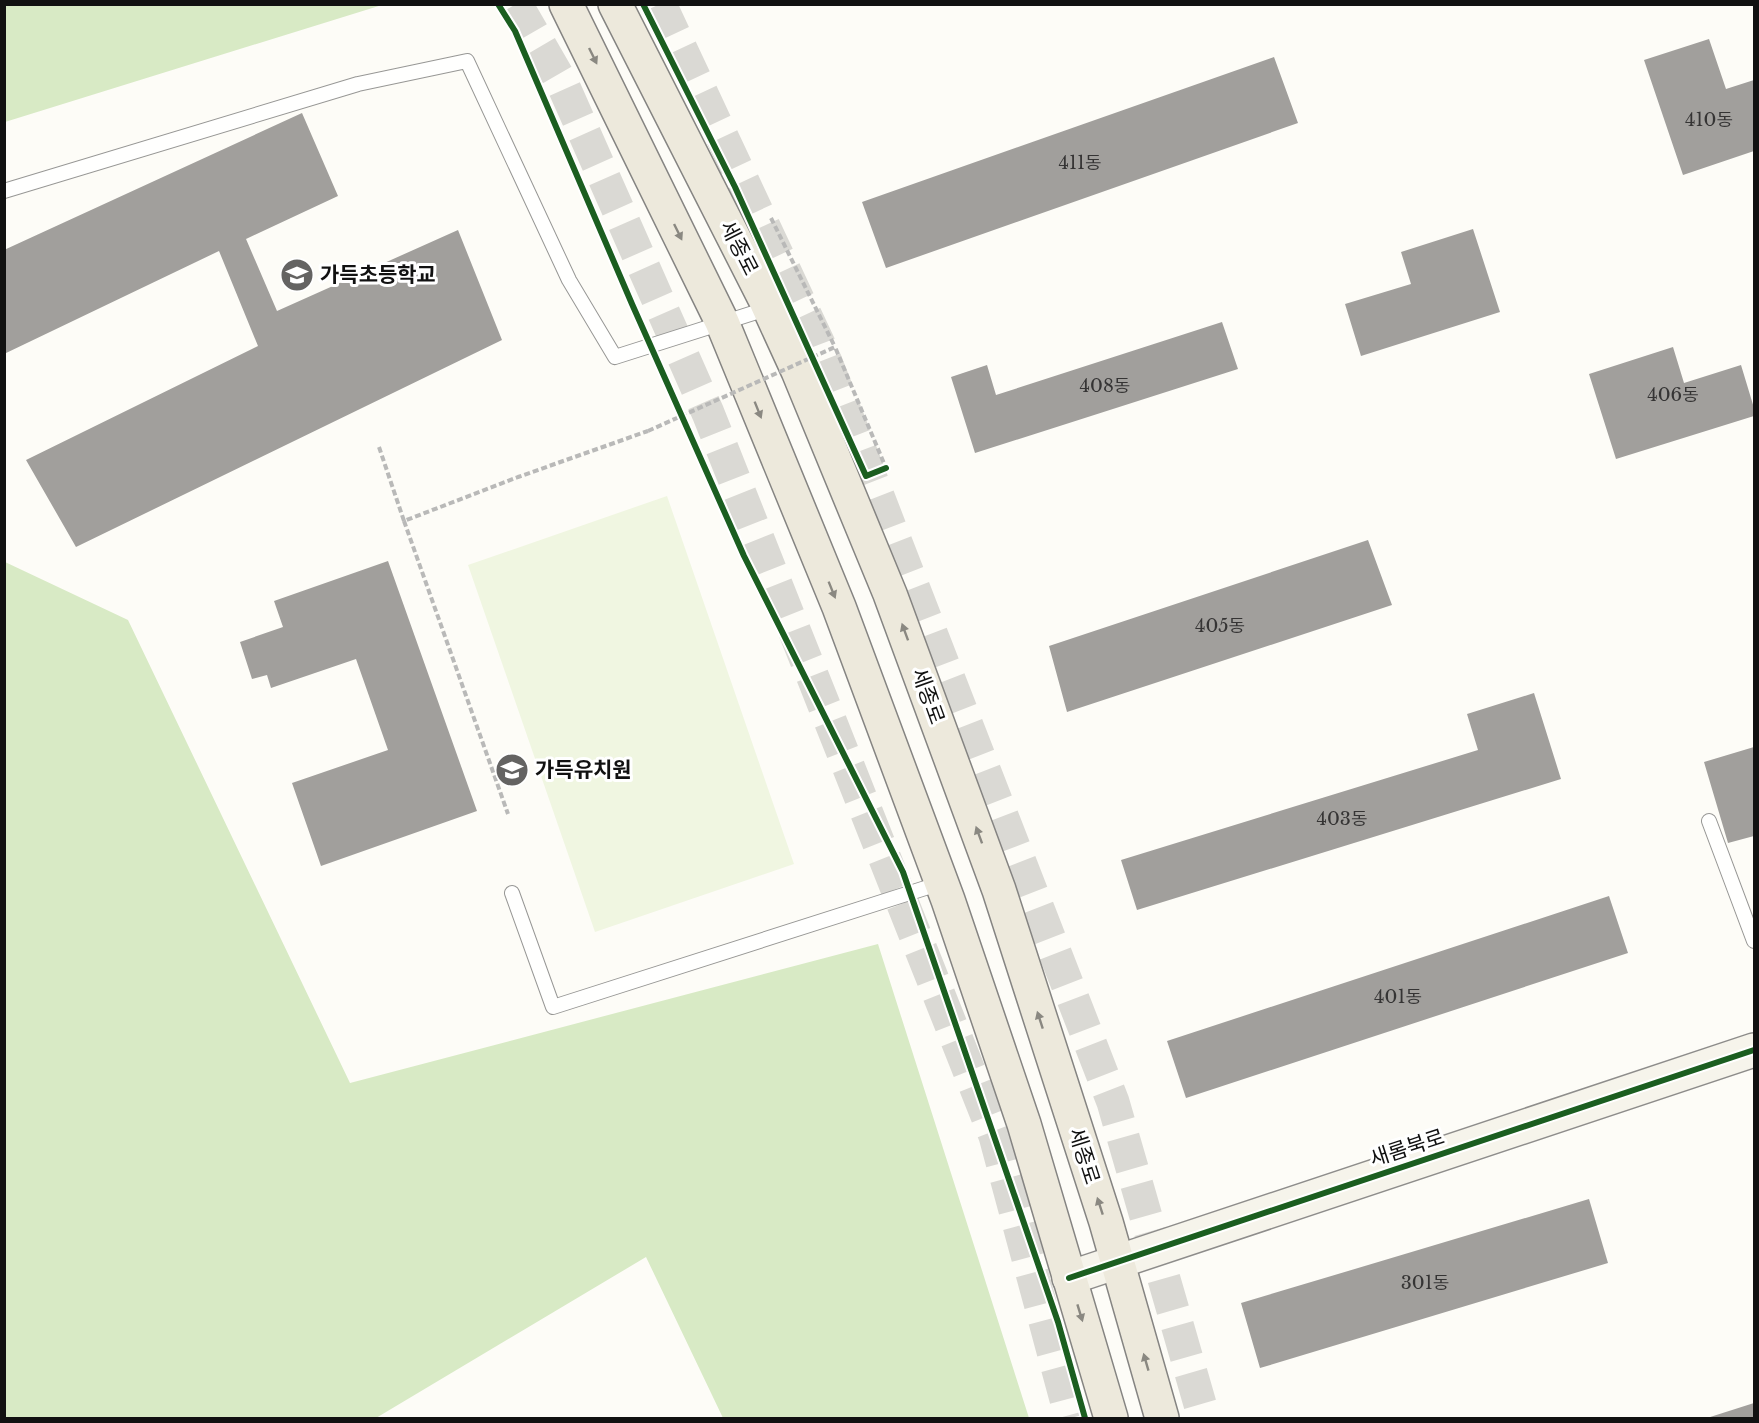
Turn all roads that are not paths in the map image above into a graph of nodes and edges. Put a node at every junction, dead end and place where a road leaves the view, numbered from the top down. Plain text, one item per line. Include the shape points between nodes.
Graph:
1 (566, 4) edge
2 (615, 4) edge
3 (4, 191) edge
4 (769, 308) junction
5 (722, 322) junction
6 (1708, 821) dead end
7 (941, 883) junction
8 (512, 893) dead end
9 (1755, 941) edge
10 (1755, 1050) edge
11 (1117, 1262) junction
12 (1069, 1278) junction
13 (1112, 1419) edge
14 (1162, 1419) edge

1 -> 5 main road
2 - 4 main road, 세종로
3 - 5 lane via 358,84 467,61 569,280 615,357
4 - 5 lane
11 -> 4 main road, 세종로 via 999,890 890,594
5 -> 7 main road via 839,607
6 - 9 lane
7 - 8 lane via 553,1007
7 - 12 main road via 1024,1124
10 - 11 street, 새롬북로
11 - 12 street, 새롬북로
14 -> 11 main road, 세종로
12 -> 13 main road

